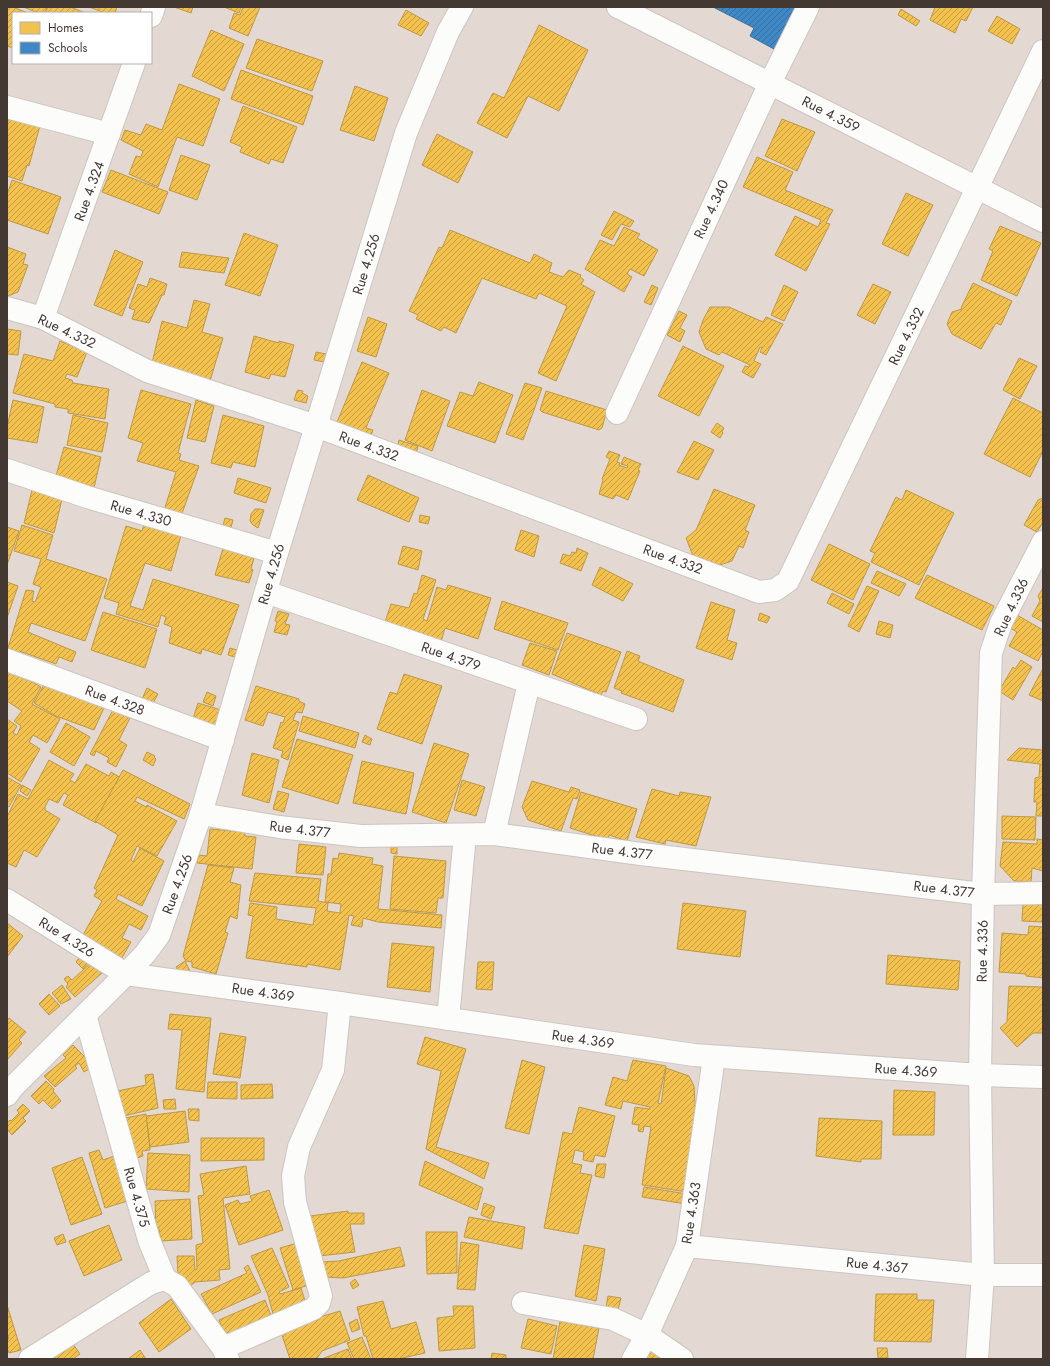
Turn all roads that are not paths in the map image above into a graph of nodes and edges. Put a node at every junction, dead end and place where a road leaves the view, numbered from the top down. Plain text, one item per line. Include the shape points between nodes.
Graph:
1 (462, 7) edge
2 (618, 7) edge
3 (808, 7) edge
4 (1043, 51) edge
5 (134, 64) edge
6 (770, 83) junction
7 (7, 107) edge
8 (109, 134) junction
9 (977, 188) junction
10 (1043, 221) edge
11 (7, 308) edge
12 (43, 318) junction
13 (617, 413) dead end
14 (316, 426) junction
15 (7, 470) edge
16 (1043, 542) edge
17 (277, 553) junction
18 (266, 592) junction
19 (7, 660) edge
20 (529, 683) junction
21 (636, 719) dead end
22 (223, 740) junction
23 (201, 814) junction
24 (494, 834) junction
25 (465, 835) junction
26 (1043, 893) edge
27 (983, 894) junction
28 (7, 900) edge
29 (126, 974) junction
30 (340, 1003) junction
31 (85, 1015) junction
32 (448, 1019) junction
33 (714, 1056) junction
34 (980, 1075) junction
35 (1043, 1077) edge
36 (9, 1087) edge
37 (687, 1246) junction
38 (983, 1275) junction
39 (1043, 1275) edge
40 (165, 1279) junction
41 (523, 1303) dead end
42 (647, 1335) junction
43 (225, 1354) edge
44 (30, 1359) edge
45 (633, 1359) edge
46 (682, 1359) edge
47 (977, 1359) edge

1 - 14 street, Rue 4.256 via 448,32 406,133
2 - 6 street, Rue 4.359
3 - 6 street, Rue 4.340
4 - 9 street, Rue 4.332
5 - 8 street, Rue 4.324
6 - 9 street, Rue 4.359
6 - 13 street, Rue 4.340
7 - 8 street
8 - 12 street, Rue 4.324
9 - 10 street, Rue 4.359
9 - 14 street, Rue 4.332 via 788,581 775,590 759,592
11 - 12 street, Rue 4.332
12 - 14 street, Rue 4.332 via 147,371
14 - 17 street, Rue 4.256
15 - 17 street, Rue 4.330 via 88,497
16 - 27 street, Rue 4.336 via 1001,623 991,653
17 - 18 street, Rue 4.256
18 - 20 street, Rue 4.379
18 - 22 street, Rue 4.256
19 - 22 street, Rue 4.328
20 - 21 street, Rue 4.379
20 - 24 street
22 - 23 street, Rue 4.256
23 - 25 street, Rue 4.377 via 279,828 361,836
23 - 29 street, Rue 4.256 via 159,935
24 - 25 street, Rue 4.377
24 - 27 street, Rue 4.377
25 - 32 street
26 - 27 street, Rue 4.377
27 - 34 street, Rue 4.336
28 - 29 street, Rue 4.326
29 - 30 street, Rue 4.369
29 - 31 street, Rue 4.256
30 - 32 street, Rue 4.369
30 - 43 street via 333,1070 299,1148 293,1176 295,1202 321,1296 319,1303 313,1309
31 - 36 street, Rue 4.256
31 - 40 street, Rue 4.375 via 150,1240
32 - 33 street, Rue 4.369
33 - 34 street, Rue 4.369
33 - 37 street, Rue 4.363
34 - 35 street, Rue 4.369
34 - 38 street, Rue 4.336
37 - 38 street, Rue 4.367
37 - 42 street, Rue 4.363
38 - 39 street, Rue 4.367
38 - 47 street
40 - 43 street via 177,1286
40 - 44 street via 151,1283
41 - 42 street via 612,1319
42 - 45 street, Rue 4.363
42 - 46 street

